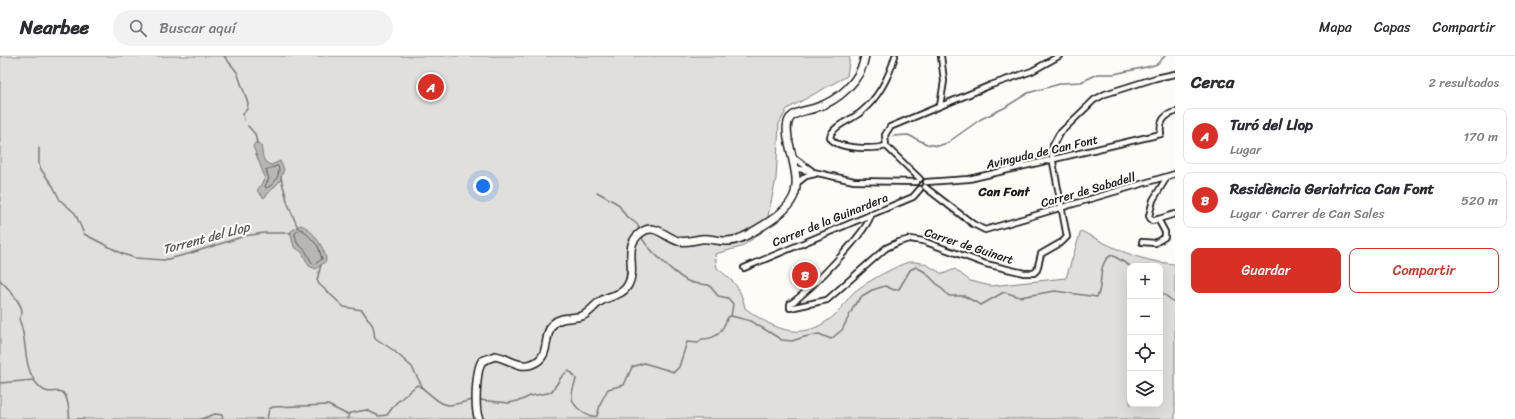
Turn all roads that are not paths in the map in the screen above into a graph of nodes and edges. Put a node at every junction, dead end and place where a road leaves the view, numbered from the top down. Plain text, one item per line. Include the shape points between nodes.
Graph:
1 (864, 56) edge
2 (894, 56) edge
3 (941, 56) edge
4 (1059, 56) edge
5 (1175, 70) edge
6 (1175, 74) edge
7 (940, 106) junction
8 (1175, 112) edge
9 (886, 146) junction
10 (792, 157) junction
11 (1052, 160) junction
12 (795, 168) junction
13 (818, 174) junction
14 (1175, 174) edge
15 (1167, 177) junction
16 (918, 181) junction
17 (926, 182) junction
18 (797, 183) junction
19 (925, 188) junction
20 (920, 189) junction
21 (1061, 208) junction
22 (871, 214) junction
23 (1175, 214) edge
24 (1158, 219) junction
25 (1142, 242) dead end
26 (744, 268) dead end
27 (478, 417) edge

1 - 10 street via 858,75 842,94 826,104 798,113 789,119 787,131
2 - 9 street via 885,82 871,102 856,116 833,131 830,137 833,141 846,146
3 - 7 street via 944,82
4 - 7 street via 1032,72 991,85
5 - 6 street
6 - 11 street via 1105,94 1094,100 1059,134 1053,145
7 - 9 street via 890,127 885,135
8 - 11 street, Avinguda de Can Font via 1163,119 1160,126 1161,134
9 - 16 street
10 - 12 street
10 - 13 street
11 - 17 street, Avinguda de Can Font via 969,179
11 - 21 street, Carrer de Guinart
12 - 13 street
12 - 18 street
13 - 16 street via 854,181
13 - 18 street via 806,176
14 - 15 street, Carrer de Sabadell
15 - 21 street, Carrer de Sabadell
15 - 24 street via 1149,211 1152,221
16 - 17 street
16 - 20 street via 917,187
17 - 19 street
18 - 27 street via 785,211 734,241 702,239 682,242 658,230 642,232 636,237 630,250 630,279 622,292 600,302 585,315 556,321 550,329 544,355 537,362 522,366 495,356 485,359 478,369
19 - 20 street
19 - 21 street, Carrer de Sabadell via 982,230
20 - 22 street, Carrer de la Guinardera via 914,197
21 - 22 street, Carrer de Guinart via 1067,236 1062,242 1041,254 1034,273 986,264 923,241 910,239 886,248 827,300 790,308 790,304 849,246 867,224
22 - 26 street, Carrer de la Guinardera
23 - 24 street
24 - 25 street via 1165,237 1155,243

